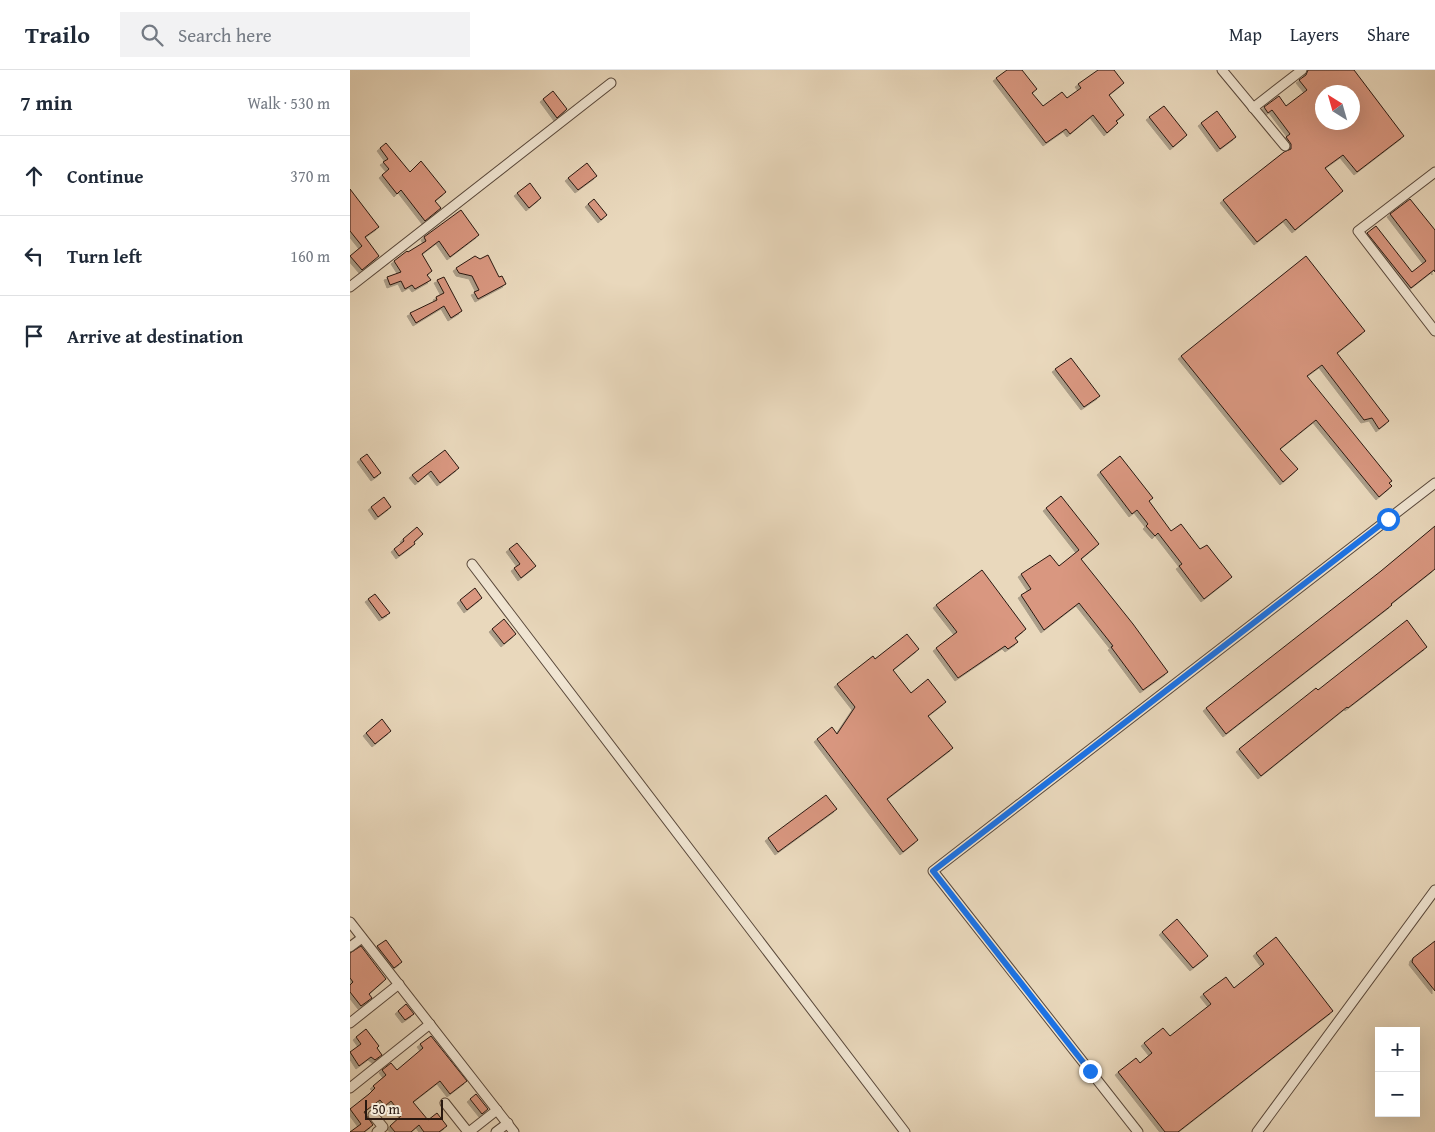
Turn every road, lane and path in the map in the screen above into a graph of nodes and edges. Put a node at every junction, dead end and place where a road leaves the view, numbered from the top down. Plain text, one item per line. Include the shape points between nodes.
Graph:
1 (1222, 70) edge
2 (1302, 70) edge
3 (611, 83) dead end
4 (1253, 108) junction
5 (1285, 146) dead end
6 (1435, 172) edge
7 (350, 287) edge
8 (1435, 331) edge
9 (1435, 483) edge
10 (472, 564) dead end
11 (1435, 890) edge
12 (350, 922) edge
13 (362, 938) junction
14 (350, 947) edge
15 (399, 984) junction
16 (350, 1023) edge
17 (430, 1024) junction
18 (350, 1088) edge
19 (445, 1103) dead end
20 (497, 1110) junction
21 (373, 1115) dead end
22 (508, 1123) junction
23 (382, 1130) edge
24 (468, 1132) edge
25 (496, 1132) edge
26 (514, 1132) edge
27 (905, 1132) edge
28 (1138, 1132) edge
29 (1257, 1132) edge

1 - 4 street
2 - 4 street
3 - 7 street
4 - 5 street
6 - 8 street via 1358,232
9 - 28 street via 933,871
10 - 27 street
11 - 29 street
12 - 13 street
13 - 14 street
13 - 15 street
15 - 16 street
15 - 17 street
17 - 18 street
17 - 20 street
19 - 24 street
20 - 22 street
20 - 24 street
21 - 23 street
22 - 25 street
22 - 26 street

